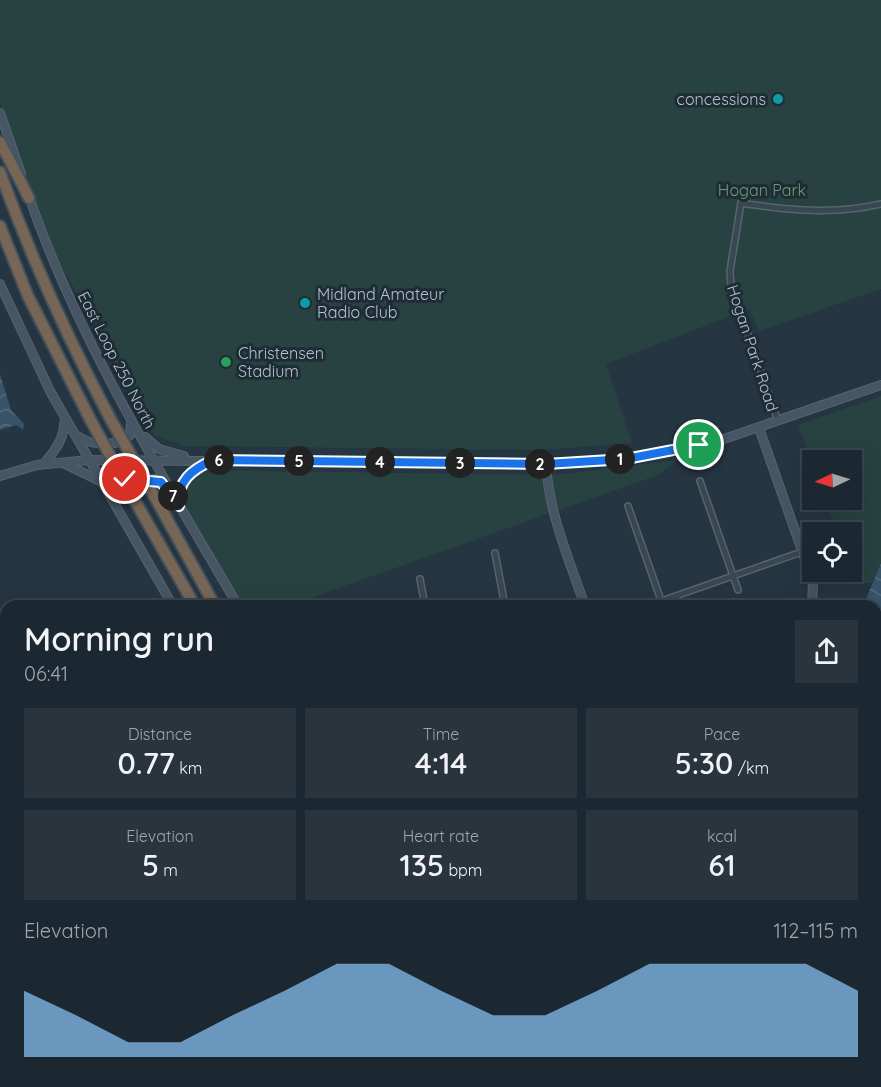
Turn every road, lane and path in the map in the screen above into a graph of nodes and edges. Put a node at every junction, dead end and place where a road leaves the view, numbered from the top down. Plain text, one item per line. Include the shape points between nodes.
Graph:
1 (0, 113) edge
2 (0, 142) edge
3 (0, 172) edge
4 (29, 198) junction
5 (881, 204) edge
6 (0, 226) edge
7 (0, 284) edge
8 (881, 385) edge
9 (125, 408) junction
10 (65, 417) junction
11 (778, 421) junction
12 (70, 426) junction
13 (135, 426) junction
14 (759, 428) junction
15 (154, 459) junction
16 (89, 460) junction
17 (213, 460) junction
18 (62, 462) junction
19 (44, 464) junction
20 (546, 464) junction
21 (0, 476) edge
22 (700, 480) dead end
23 (100, 481) junction
24 (114, 504) junction
25 (179, 506) junction
26 (628, 506) dead end
27 (802, 552) joint
28 (495, 553) dead end
29 (733, 576) junction
30 (420, 579) dead end
31 (812, 582) edge
32 (738, 590) dead end
33 (170, 600) edge
34 (192, 600) edge
35 (212, 600) edge
36 (234, 600) edge
37 (424, 600) edge
38 (504, 600) edge
39 (583, 600) edge
40 (661, 600) edge
41 (672, 600) edge
42 (812, 600) edge

1 - 4 main road, East Loop 250 North
2 - 4 highway
3 - 35 highway, bridge via 46,290 111,420
4 - 9 main road, East Loop 250 North via 74,307
5 - 11 street, Hogan Park Road via 801,211 741,203 731,285
6 - 34 highway, bridge via 28,296 90,419
7 - 10 main road via 38,369
8 - 11 main road
9 - 12 main road via 132,431 119,442 85,441
9 - 13 main road, East Loop 250 North
10 - 12 main road
10 - 19 main road via 60,444
11 - 14 main road
12 - 16 main road
13 - 15 main road, East Loop 250 North
13 - 17 main road via 159,449
14 - 20 main road via 657,454
14 - 27 main road
15 - 16 main road
15 - 17 main road
15 - 25 main road, East Loop 250 North
16 - 18 main road
16 - 23 main road
17 - 20 main road
17 - 25 main road via 186,476 179,491
18 - 19 main road
18 - 23 main road
19 - 21 main road
20 - 39 main road via 554,518
22 - 29 street
23 - 24 main road
24 - 25 main road via 113,490 121,480 154,479 166,485
24 - 33 main road
25 - 36 main road, East Loop 250 North
26 - 40 street
27 - 29 street
28 - 38 street
29 - 32 street
29 - 41 street
30 - 37 street
31 - 42 main road

